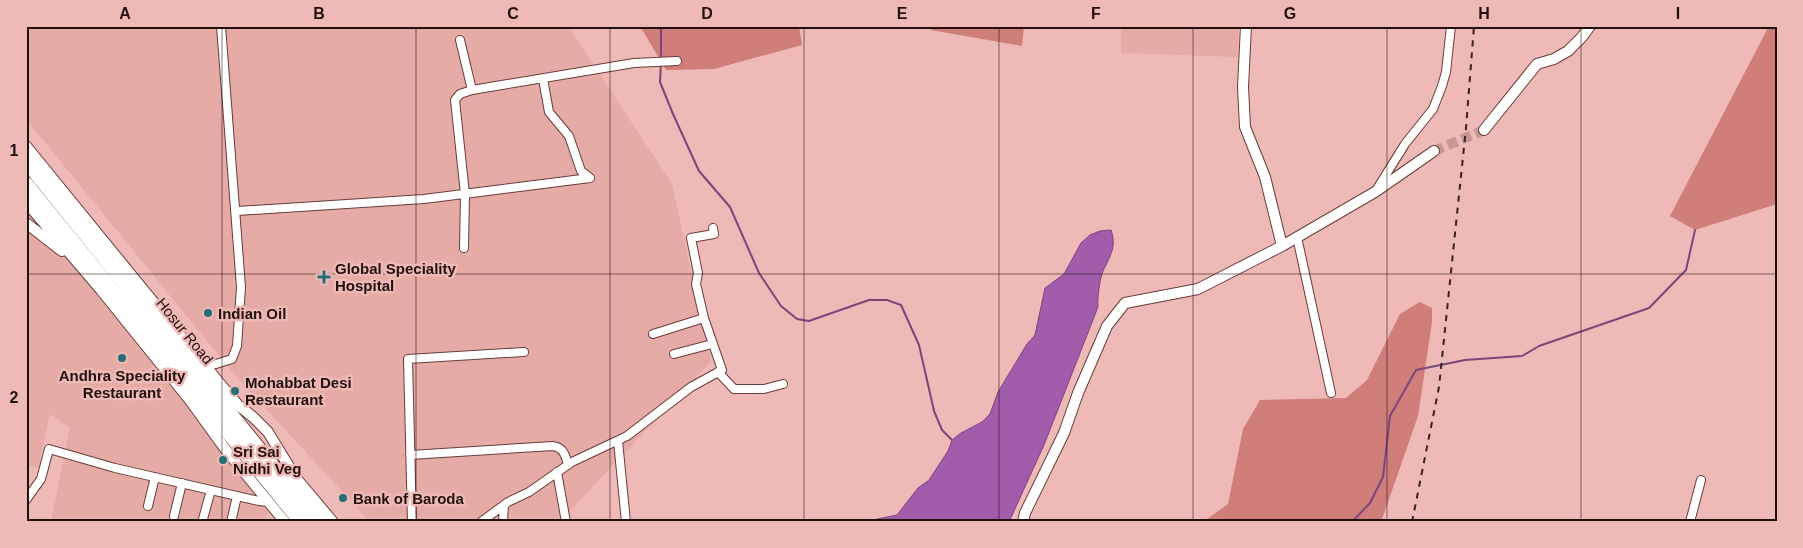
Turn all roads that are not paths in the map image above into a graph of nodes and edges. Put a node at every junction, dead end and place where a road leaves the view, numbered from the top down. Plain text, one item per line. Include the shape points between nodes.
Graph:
1 (221, 26) edge
2 (1246, 26) edge
3 (1451, 26) edge
4 (1590, 26) edge
5 (460, 40) dead end
6 (677, 61) dead end
7 (543, 79) junction
8 (472, 90) junction
9 (1484, 130) tunnel mouth
10 (26, 146) edge
11 (1434, 152) tunnel mouth
12 (26, 161) edge
13 (26, 184) edge
14 (1375, 192) junction
15 (465, 194) junction
16 (26, 202) edge
17 (237, 211) junction
18 (26, 223) edge
19 (713, 228) dead end
20 (1297, 237) junction
21 (1282, 246) junction
22 (464, 248) dead end
23 (70, 254) junction
24 (704, 318) junction
25 (653, 334) dead end
26 (712, 344) junction
27 (524, 352) dead end
28 (674, 354) dead end
29 (201, 369) junction
30 (718, 372) junction
31 (783, 384) dead end
32 (1330, 393) dead end
33 (618, 441) junction
34 (410, 455) junction
35 (568, 464) junction
36 (556, 472) junction
37 (155, 477) junction
38 (1701, 480) dead end
39 (182, 483) junction
40 (211, 490) junction
41 (237, 496) junction
42 (26, 500) edge
43 (268, 502) junction
44 (504, 505) junction
45 (148, 506) dead end
46 (174, 516) dead end
47 (232, 518) dead end
48 (203, 519) dead end
49 (1023, 521) edge
50 (285, 522) edge
51 (301, 522) edge
52 (318, 522) edge
53 (333, 522) edge
54 (412, 522) edge
55 (481, 522) edge
56 (503, 522) edge
57 (566, 522) edge
58 (626, 522) edge
59 (1690, 522) edge

1 - 17 street
2 - 21 street via 1245,127 1265,177
3 - 14 street via 1446,72 1432,109
4 - 9 street via 1568,51 1537,64
5 - 8 street
6 - 7 street via 634,63
7 - 8 street
7 - 15 street via 549,112 569,136 581,171 590,178
8 - 15 street via 454,100
10 - 29 street
11 - 14 street
12 - 29 highway, Hosur Road
13 - 51 highway, Hosur Road
14 - 20 street
15 - 17 street
15 - 22 street
16 - 23 street
17 - 29 street via 242,287 237,346 232,360
18 - 23 street via 58,249
19 - 24 street via 714,234 691,238
20 - 21 street
20 - 32 street
21 - 49 street via 1198,289 1125,303 1107,326 1064,433
23 - 43 street
24 - 25 street
24 - 26 street
26 - 28 street
26 - 30 street via 722,370
27 - 34 street via 408,360
29 - 52 highway, Hosur Road
29 - 53 street via 268,432 296,478
30 - 31 street via 734,389 764,389
30 - 33 street via 691,387
33 - 35 street
33 - 58 street
34 - 35 street via 552,446 564,452
34 - 54 street
35 - 36 street
36 - 44 street
36 - 57 street
37 - 39 street
37 - 42 street via 49,449 41,479
37 - 45 street
38 - 59 street
39 - 40 street
39 - 46 street
40 - 41 street
40 - 48 street
41 - 43 street
41 - 47 street
43 - 50 street
44 - 55 street
44 - 56 street

